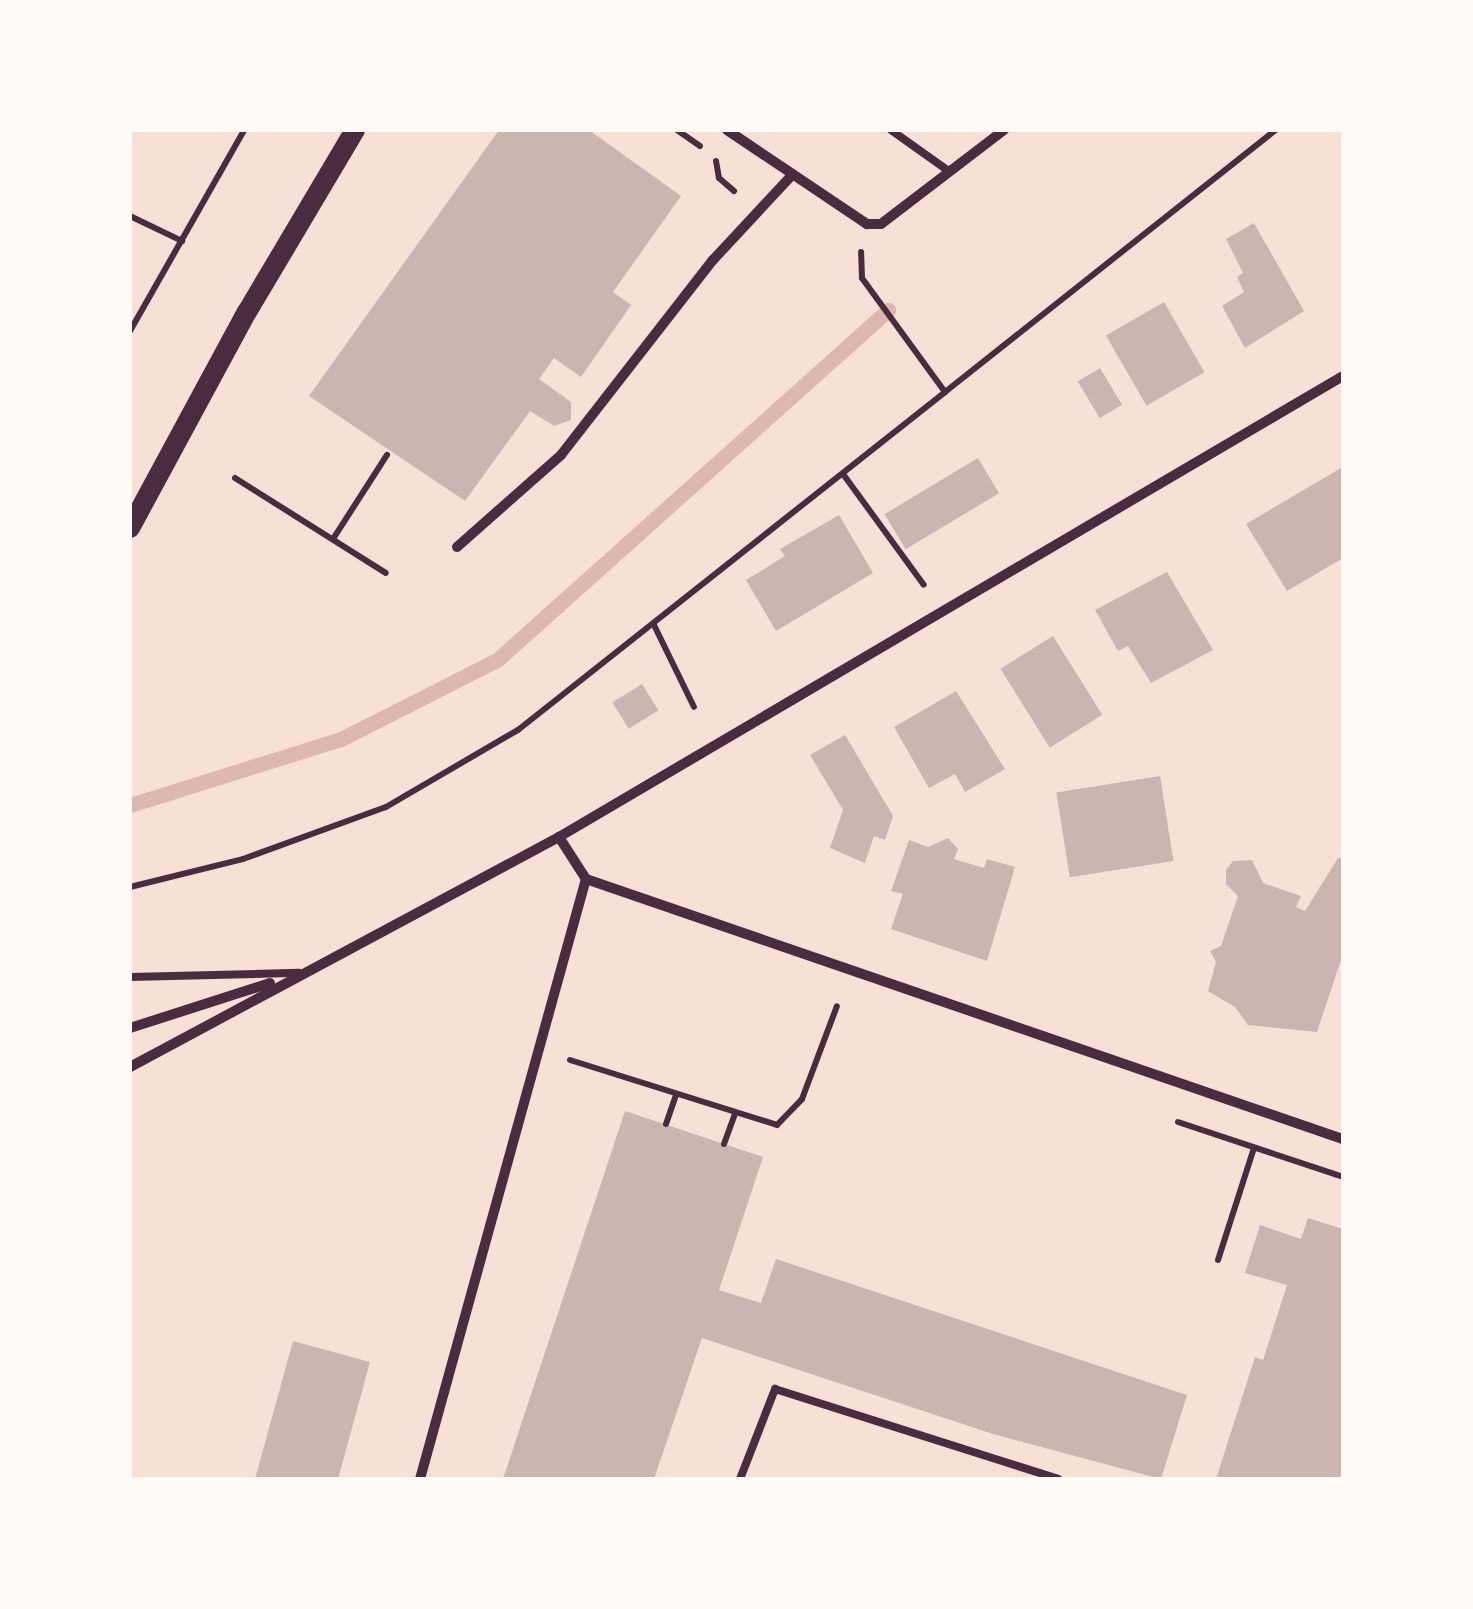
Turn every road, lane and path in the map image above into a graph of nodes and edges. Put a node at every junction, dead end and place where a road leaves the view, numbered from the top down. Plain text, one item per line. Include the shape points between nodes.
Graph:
1 (244, 130) edge
2 (355, 130) edge
3 (676, 130) edge
4 (891, 130) edge
5 (1004, 130) edge
6 (1276, 130) edge
7 (732, 131) edge
8 (950, 172) junction
9 (793, 174) junction
10 (757, 212) junction
11 (130, 216) edge
12 (867, 224) junction
13 (182, 241) junction
14 (130, 331) edge
15 (1343, 376) edge
16 (945, 392) junction
17 (387, 455) dead end
18 (843, 474) junction
19 (235, 478) dead end
20 (130, 528) edge
21 (333, 540) junction
22 (457, 547) dead end
23 (386, 573) dead end
24 (925, 586) dead end
25 (654, 625) junction
26 (694, 707) dead end
27 (559, 837) junction
28 (586, 878) junction
29 (130, 888) edge
30 (299, 973) junction
31 (130, 977) edge
32 (837, 1006) dead end
33 (130, 1028) edge
34 (570, 1060) dead end
35 (130, 1067) edge
36 (676, 1095) junction
37 (735, 1114) junction
38 (1178, 1122) dead end
39 (666, 1124) dead end
40 (1343, 1140) edge
41 (724, 1144) dead end
42 (1254, 1148) junction
43 (1343, 1177) edge
44 (1218, 1260) dead end
45 (420, 1479) edge
46 (740, 1479) edge
47 (1058, 1479) edge

1 - 13 path
2 - 20 main road via 246,312
3 - 10 path via 716,158 719,178
4 - 8 lane
5 - 8 street
6 - 16 path
7 - 9 street
8 - 12 street via 881,224
9 - 10 street
9 - 12 street
10 - 22 street via 560,454
11 - 13 path
12 - 16 path via 862,278
13 - 14 path
15 - 27 street
16 - 18 path
17 - 21 path
18 - 24 path
18 - 25 path
19 - 21 path
21 - 23 path
25 - 26 path
25 - 29 path via 518,730 386,808 243,859
27 - 28 street
27 - 30 street
28 - 40 street
28 - 45 street
30 - 31 lane
30 - 33 street
30 - 35 street
32 - 37 path via 802,1099 783,1120 777,1126
34 - 36 path
36 - 37 path
36 - 39 path
37 - 41 path
38 - 42 path
42 - 43 path
42 - 44 path
46 - 47 lane via 774,1388

